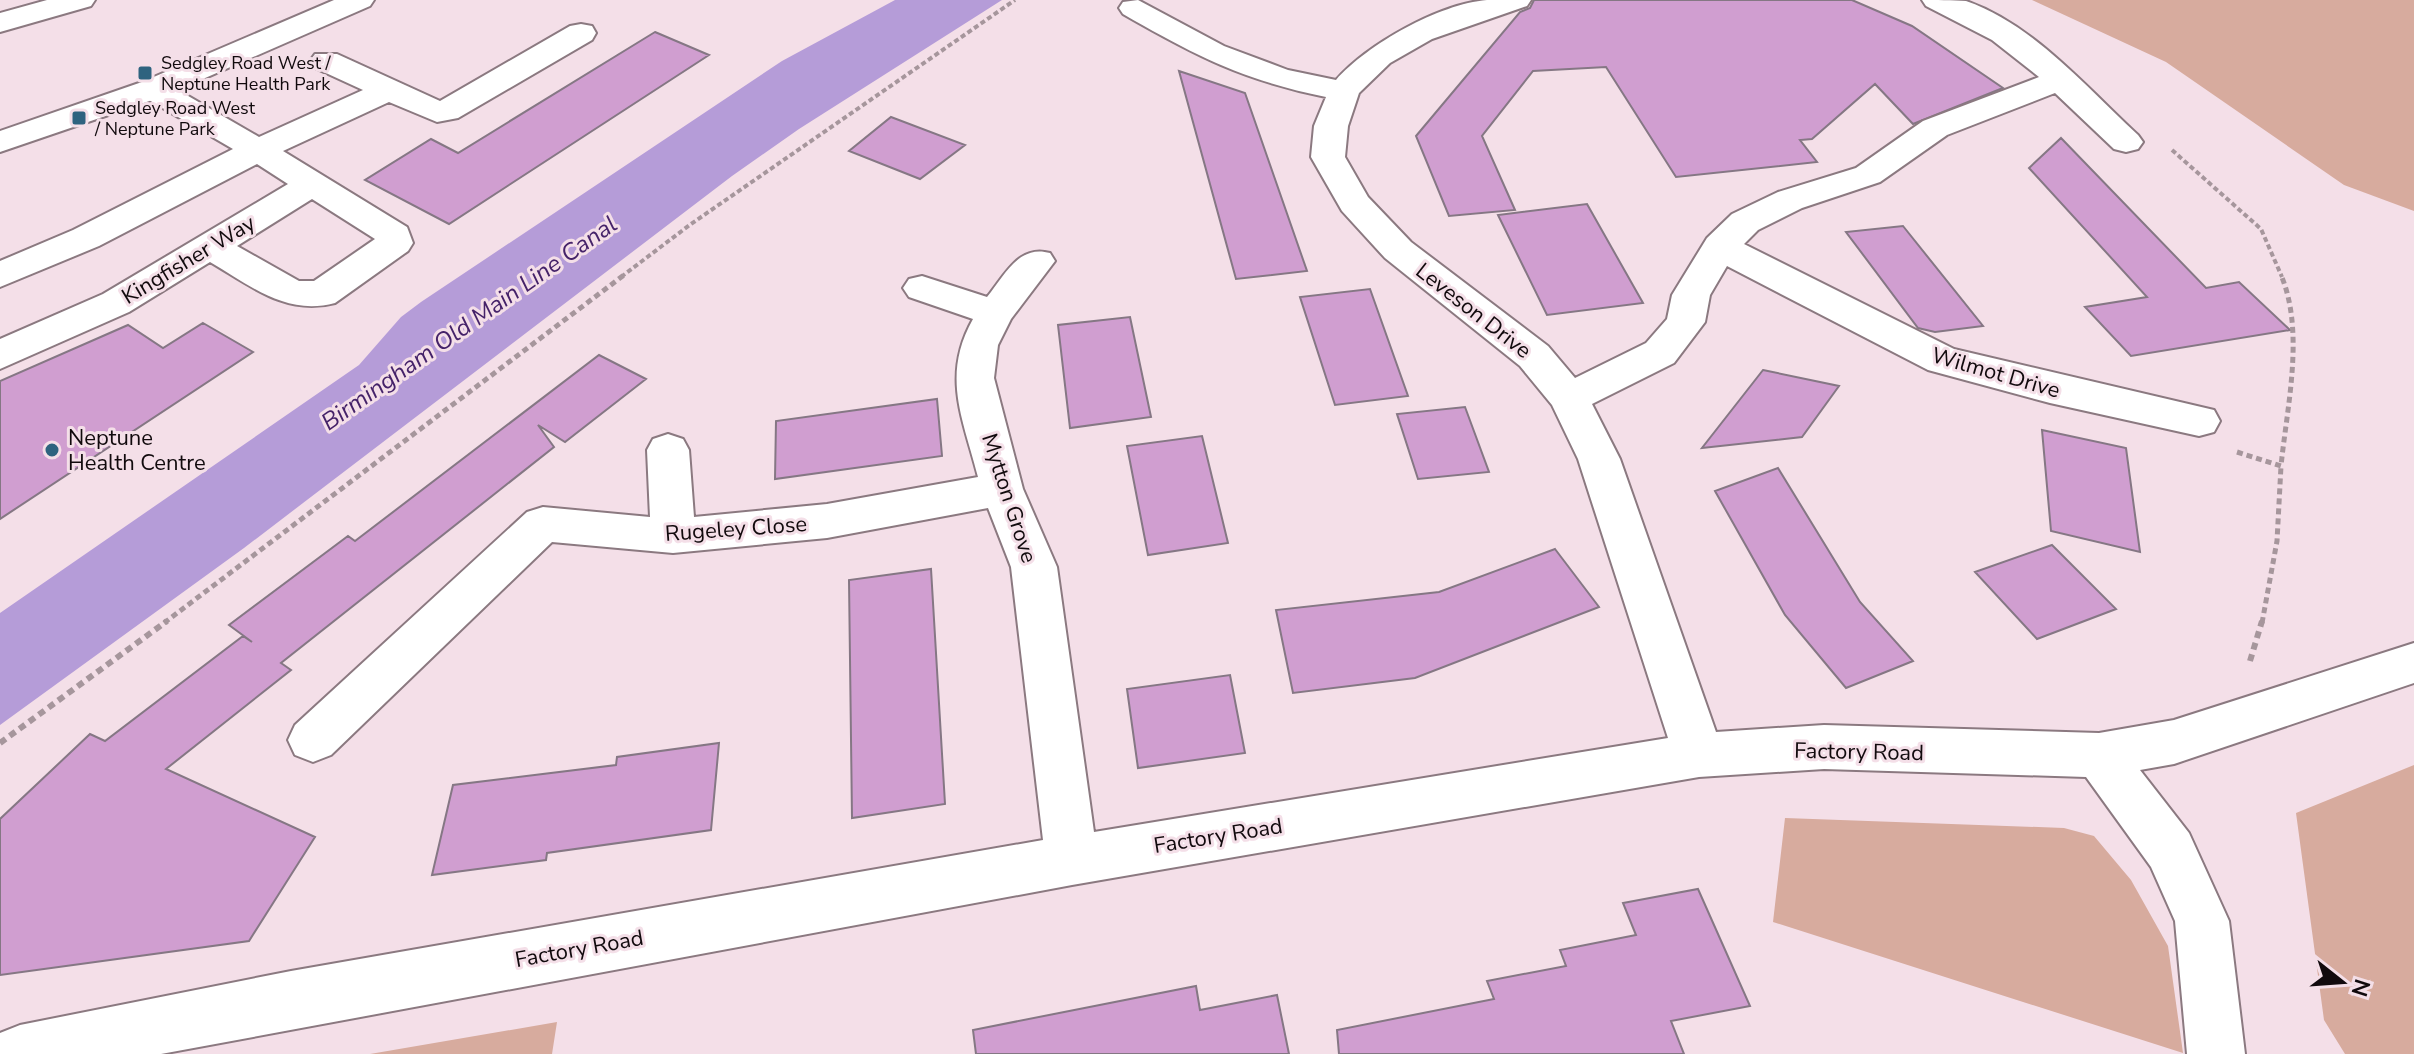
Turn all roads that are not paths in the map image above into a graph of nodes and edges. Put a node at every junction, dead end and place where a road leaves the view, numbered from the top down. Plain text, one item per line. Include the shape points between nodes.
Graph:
1 (80, 0) edge
2 (359, 0) edge
3 (1423, 0) edge
4 (1516, 0) edge
5 (1937, 0) edge
6 (1134, 8) dead end
7 (0, 23) edge
8 (1447, 23) junction
9 (581, 33) dead end
10 (326, 61) dead end
11 (2060, 80) junction
12 (153, 89) junction
13 (389, 90) junction
14 (1344, 91) junction
15 (0, 142) edge
16 (2126, 142) road end
17 (258, 150) junction
18 (313, 184) junction
19 (210, 246) junction
20 (1720, 246) junction
21 (1037, 261) dead end
22 (0, 275) edge
23 (922, 288) dead end
24 (995, 313) junction
25 (0, 355) edge
26 (1569, 398) junction
27 (2199, 421) road end
28 (668, 450) dead end
29 (1002, 489) junction
30 (673, 536) junction
31 (2414, 663) edge
32 (313, 740) dead end
33 (1699, 755) junction
34 (2099, 755) junction
35 (1072, 860) junction
36 (20, 1054) edge
37 (2216, 1054) edge

1 - 7 street
2 - 12 street
3 - 8 street
4 - 8 street
5 - 11 street via 1974,14 2032,53
6 - 14 street via 1213,53 1280,78
8 - 14 street via 1381,54 1359,69
9 - 13 street via 446,111 437,112
10 - 13 street
11 - 16 street
11 - 20 street via 1935,128 1868,175 1790,200 1745,222
12 - 15 street
12 - 17 street
13 - 17 street
14 - 26 street, Leveson Drive via 1331,126 1328,157 1354,203 1398,250 1534,356
17 - 18 street
17 - 22 street via 86,238
18 - 19 street, Kingfisher Way
18 - 19 street via 394,235 395,243 322,294 305,297
19 - 25 street, Kingfisher Way via 116,303
20 - 26 street via 1691,295 1686,322 1660,353
20 - 27 street, Wilmot Drive via 1942,360
21 - 24 street, Mytton Grove
23 - 24 street
24 - 29 street, Mytton Grove via 978,345 974,378
26 - 33 street, Leveson Drive via 1599,459
28 - 30 street
29 - 30 street, Rugeley Close via 827,521
29 - 35 street, Mytton Grove via 1034,567
30 - 32 street, Rugeley Close via 543,524
31 - 34 street, Factory Road via 2174,742
33 - 34 street, Factory Road via 1824,747
33 - 35 street, Factory Road
34 - 37 street via 2170,850 2202,921
35 - 36 street, Factory Road via 291,999

